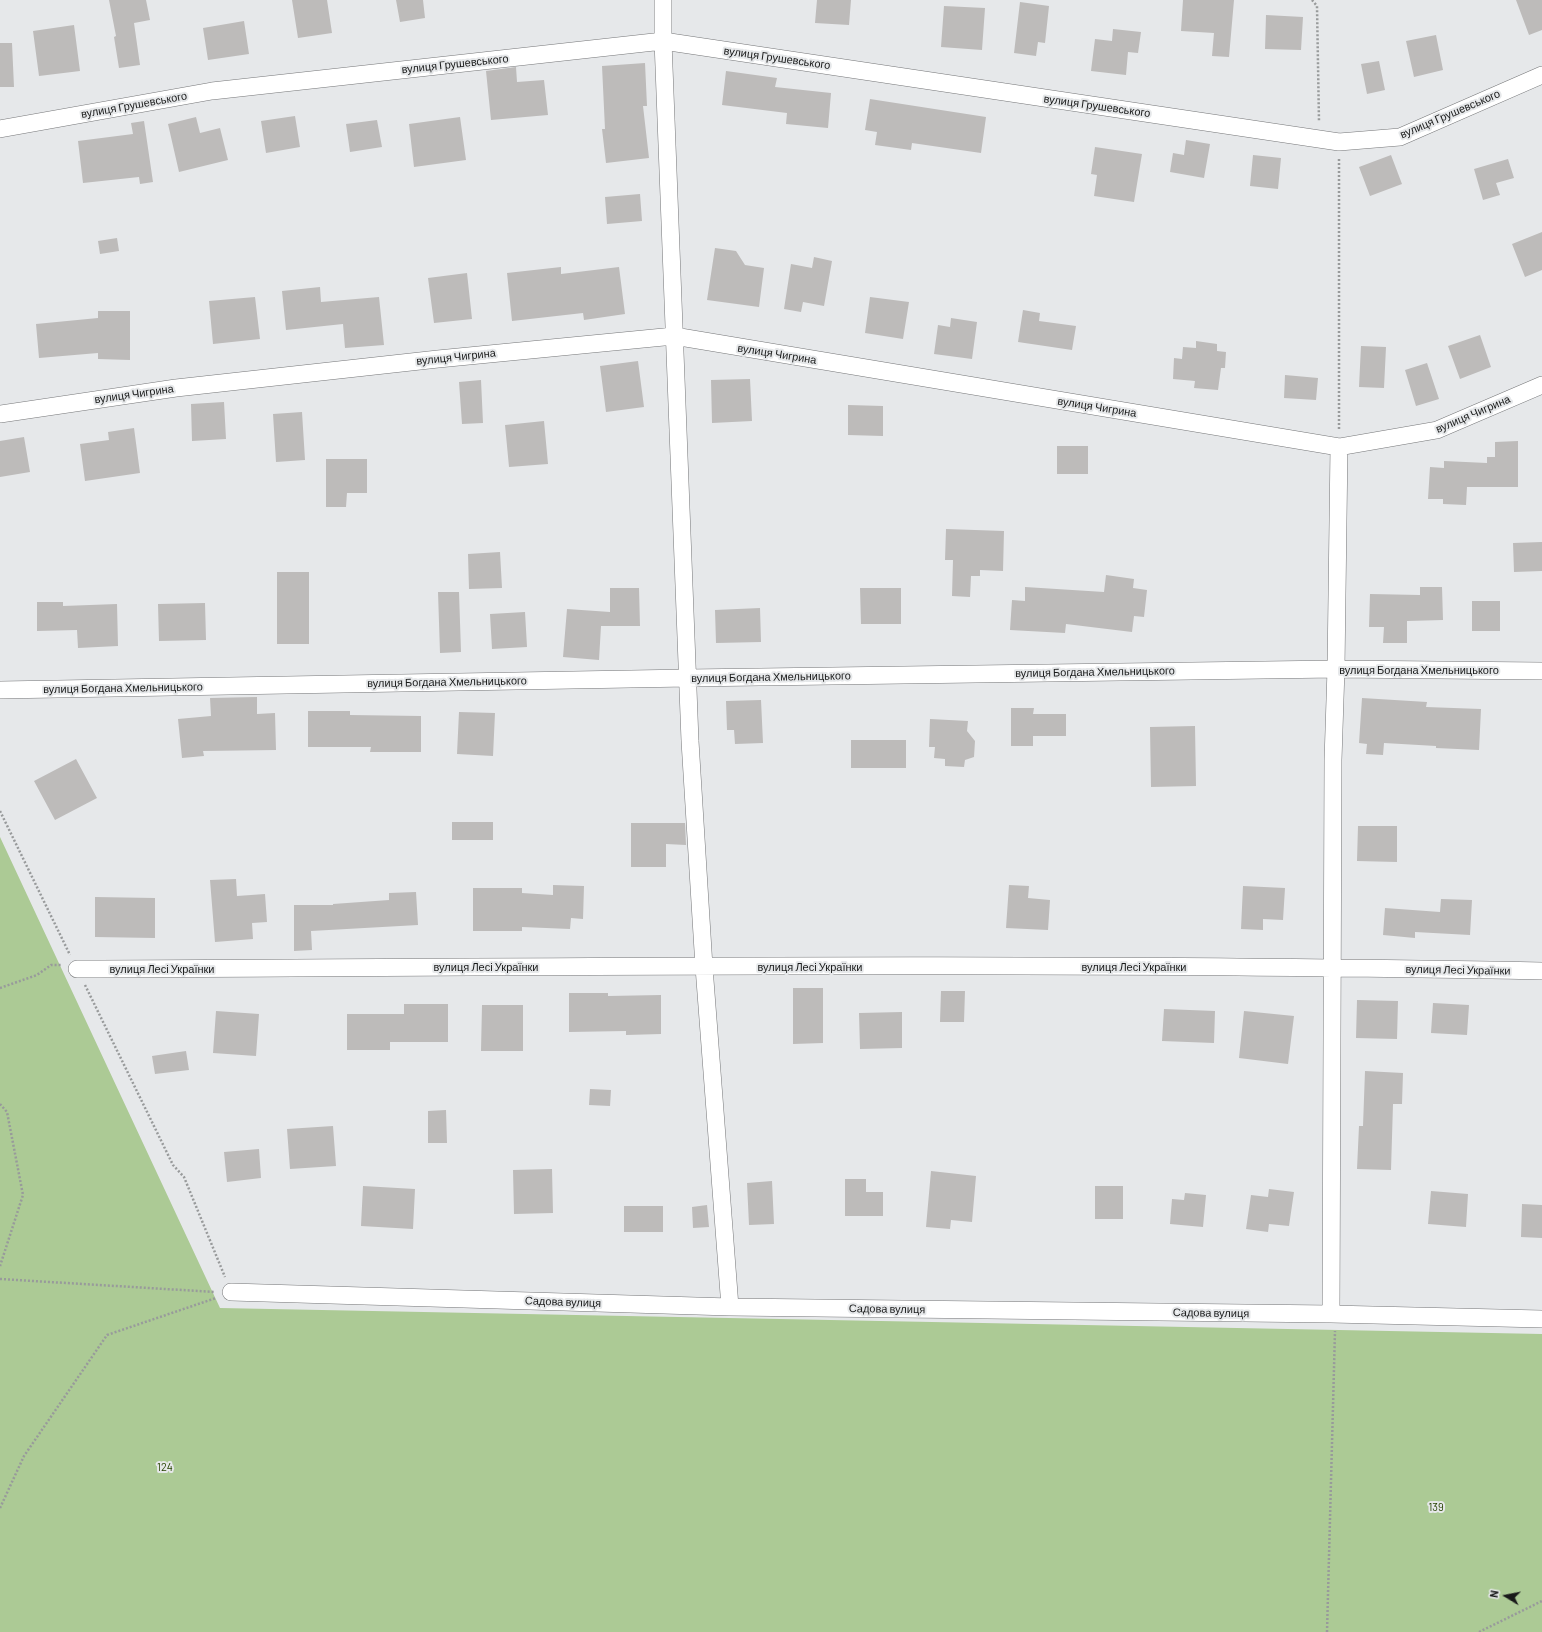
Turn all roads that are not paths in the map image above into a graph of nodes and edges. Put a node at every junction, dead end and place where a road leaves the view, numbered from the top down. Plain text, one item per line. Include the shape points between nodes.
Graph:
1 (663, 0) edge
2 (663, 41) junction
3 (1542, 75) edge
4 (0, 129) edge
5 (674, 336) junction
6 (1542, 385) edge
7 (0, 414) edge
8 (1338, 447) junction
9 (1336, 669) junction
10 (1542, 670) edge
11 (688, 678) junction
12 (0, 690) edge
13 (704, 966) junction
14 (1332, 968) junction
15 (77, 969) road end
16 (1542, 971) edge
17 (231, 1292) road end
18 (730, 1307) junction
19 (1331, 1314) junction
20 (1542, 1319) edge

1 - 2 street
2 - 3 street, вулиця Грушевського via 1339,142 1400,137
2 - 4 street, вулиця Грушевського via 212,92
2 - 5 street
5 - 7 street, вулиця Чигрина via 176,388
5 - 8 street, вулиця Чигрина
5 - 11 street
6 - 8 street, вулиця Чигрина via 1437,430
8 - 9 street
9 - 10 street, вулиця Богдана Хмельницького
9 - 11 street, вулиця Богдана Хмельницького
9 - 14 street
11 - 12 street, вулиця Богдана Хмельницького
11 - 13 street
13 - 14 street, вулиця Лесі Українки
13 - 15 street, вулиця Лесі Українки
13 - 18 street
14 - 16 street, вулиця Лесі Українки
14 - 19 street
17 - 18 street, Садова вулиця
18 - 19 street, Садова вулиця
19 - 20 street, Садова вулиця

